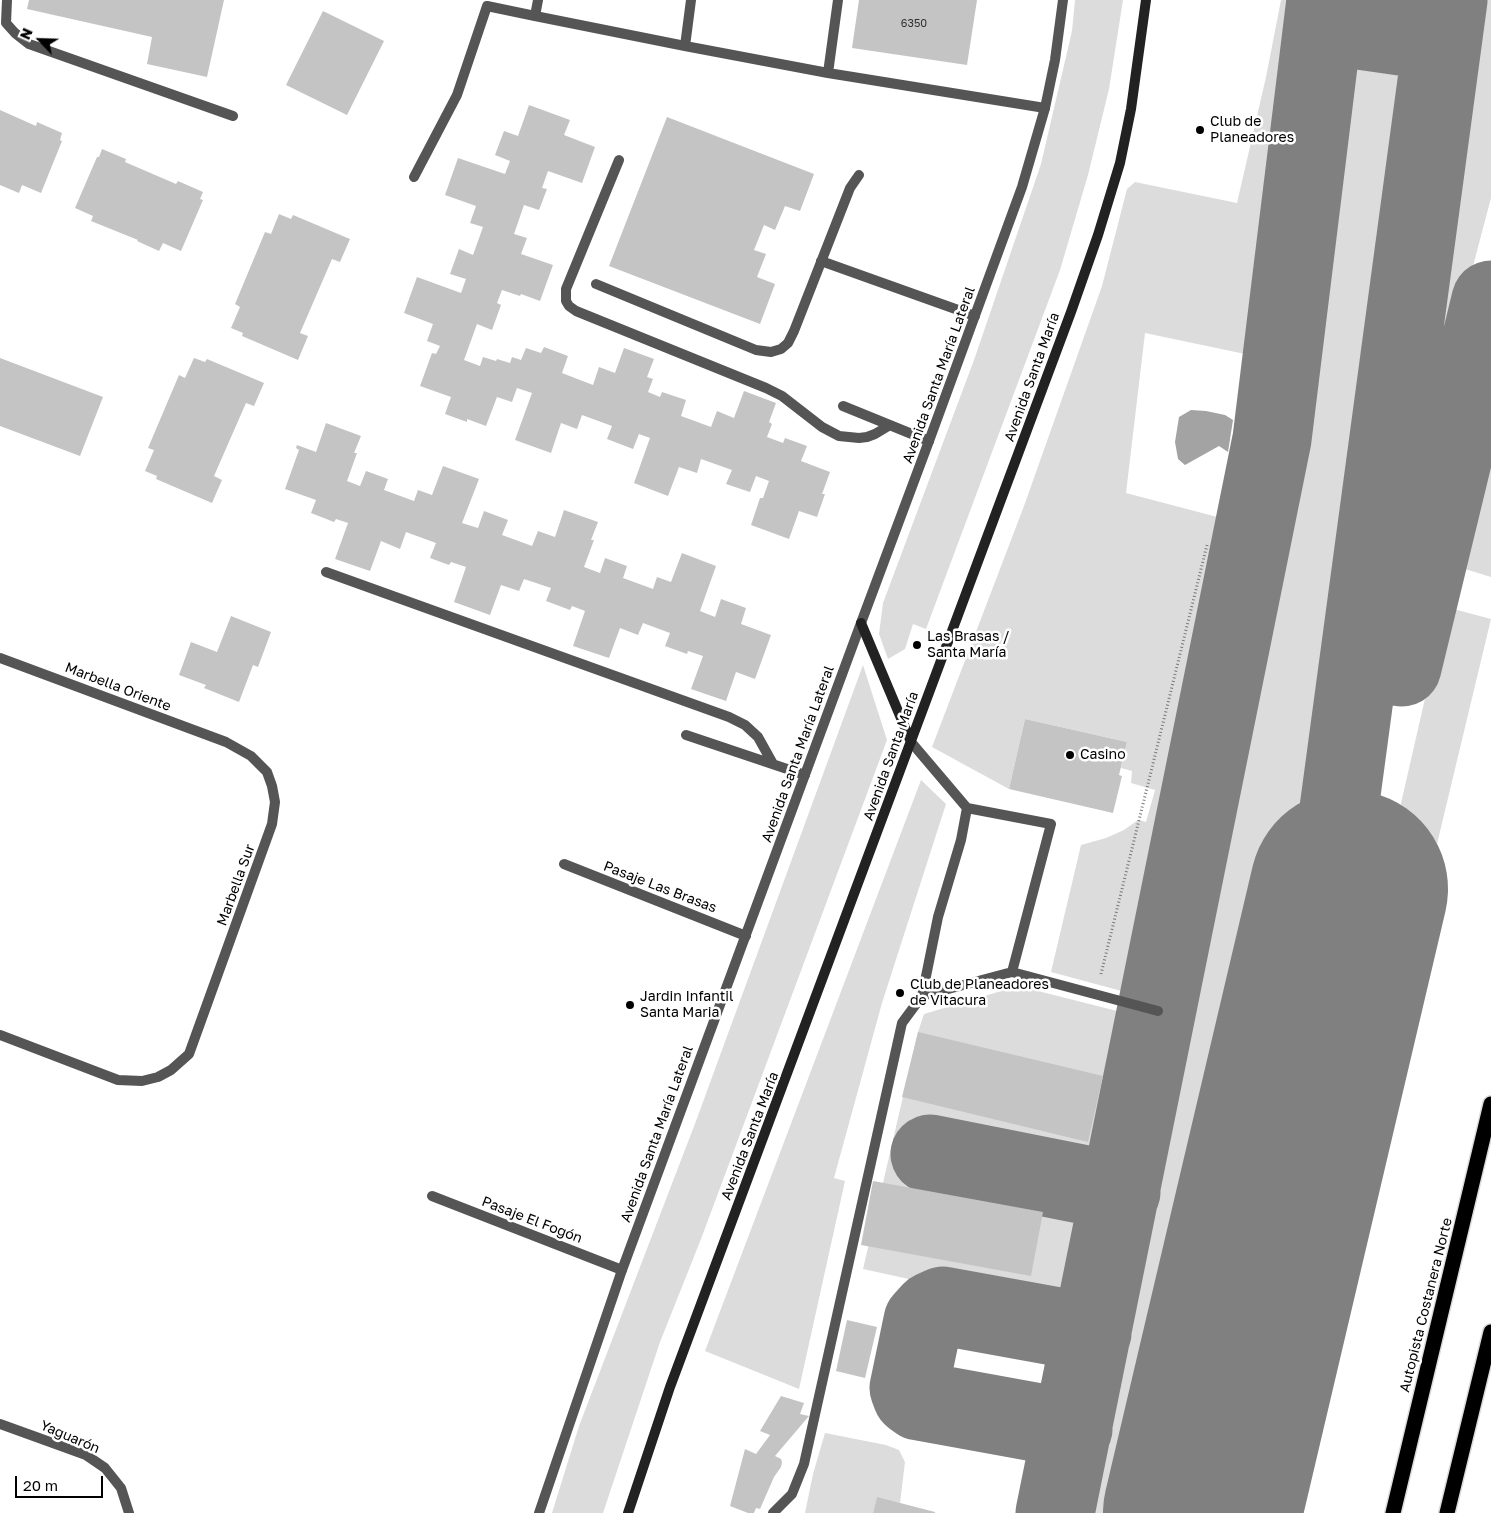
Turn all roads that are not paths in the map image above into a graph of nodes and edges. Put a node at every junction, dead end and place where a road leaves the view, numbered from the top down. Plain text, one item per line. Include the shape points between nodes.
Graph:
1 (7, 0) edge
2 (538, 0) edge
3 (691, 0) edge
4 (838, 0) edge
5 (1063, 0) edge
6 (1146, 0) edge
7 (535, 16) junction
8 (685, 46) junction
9 (828, 73) junction
10 (1045, 108) junction
11 (233, 116) dead end
12 (618, 160) dead end
13 (859, 175) dead end
14 (414, 177) dead end
15 (821, 261) junction
16 (596, 284) dead end
17 (975, 316) junction
18 (843, 406) dead end
19 (890, 425) junction
20 (929, 441) junction
21 (326, 572) dead end
22 (861, 623) junction
23 (0, 658) edge
24 (686, 734) dead end
25 (226, 742) joint
26 (911, 742) junction
27 (773, 764) junction
28 (805, 775) junction
29 (967, 808) junction
30 (564, 864) dead end
31 (746, 936) junction
32 (1012, 972) junction
33 (922, 996) junction
34 (1158, 1011) dead end
35 (0, 1035) edge
36 (1491, 1104) edge
37 (432, 1196) dead end
38 (622, 1270) junction
39 (1491, 1332) edge
40 (0, 1424) edge
41 (129, 1513) edge
42 (539, 1513) edge
43 (628, 1513) edge
44 (772, 1513) edge
45 (1393, 1513) edge
46 (1447, 1513) edge

1 - 11 street via 6,23 29,44
2 - 7 street
3 - 8 street
4 - 9 street
5 - 10 street, Avenida Santa María Lateral
6 - 26 main road, Avenida Santa María via 1122,154 1098,235
7 - 8 street
7 - 14 street via 487,6 456,95
8 - 9 street
9 - 10 street
10 - 17 street, Avenida Santa María Lateral via 1022,187
12 - 19 street via 566,289 564,295 569,306 766,388 782,396 822,428 839,436 867,437
13 - 15 street via 850,188
15 - 16 street via 788,343 771,352 756,350
15 - 17 street
17 - 20 street, Avenida Santa María Lateral
18 - 19 street
19 - 20 street
20 - 22 street, Avenida Santa María Lateral
21 - 27 street via 729,717 758,737
22 - 26 main road
22 - 28 street, Avenida Santa María Lateral
23 - 25 street, Marbella Oriente
24 - 27 street
25 - 35 street, Marbella Sur via 251,756 267,772 275,802 272,824 190,1054 158,1077 142,1081 118,1080
26 - 29 street
26 - 43 main road, Avenida Santa María via 670,1387
27 - 28 street
28 - 31 street, Avenida Santa María Lateral
29 - 32 street via 1051,824
29 - 33 street via 938,917
30 - 31 street, Pasaje Las Brasas
31 - 38 street, Avenida Santa María Lateral
32 - 33 street
32 - 34 street
33 - 44 street via 902,1023 804,1464 792,1494
36 - 45 highway, Autopista Costanera Norte
37 - 38 street, Pasaje El Fogón
38 - 42 street, Avenida Santa María Lateral
39 - 46 highway
40 - 41 street, Yaguarón via 86,1456 105,1468 121,1488

